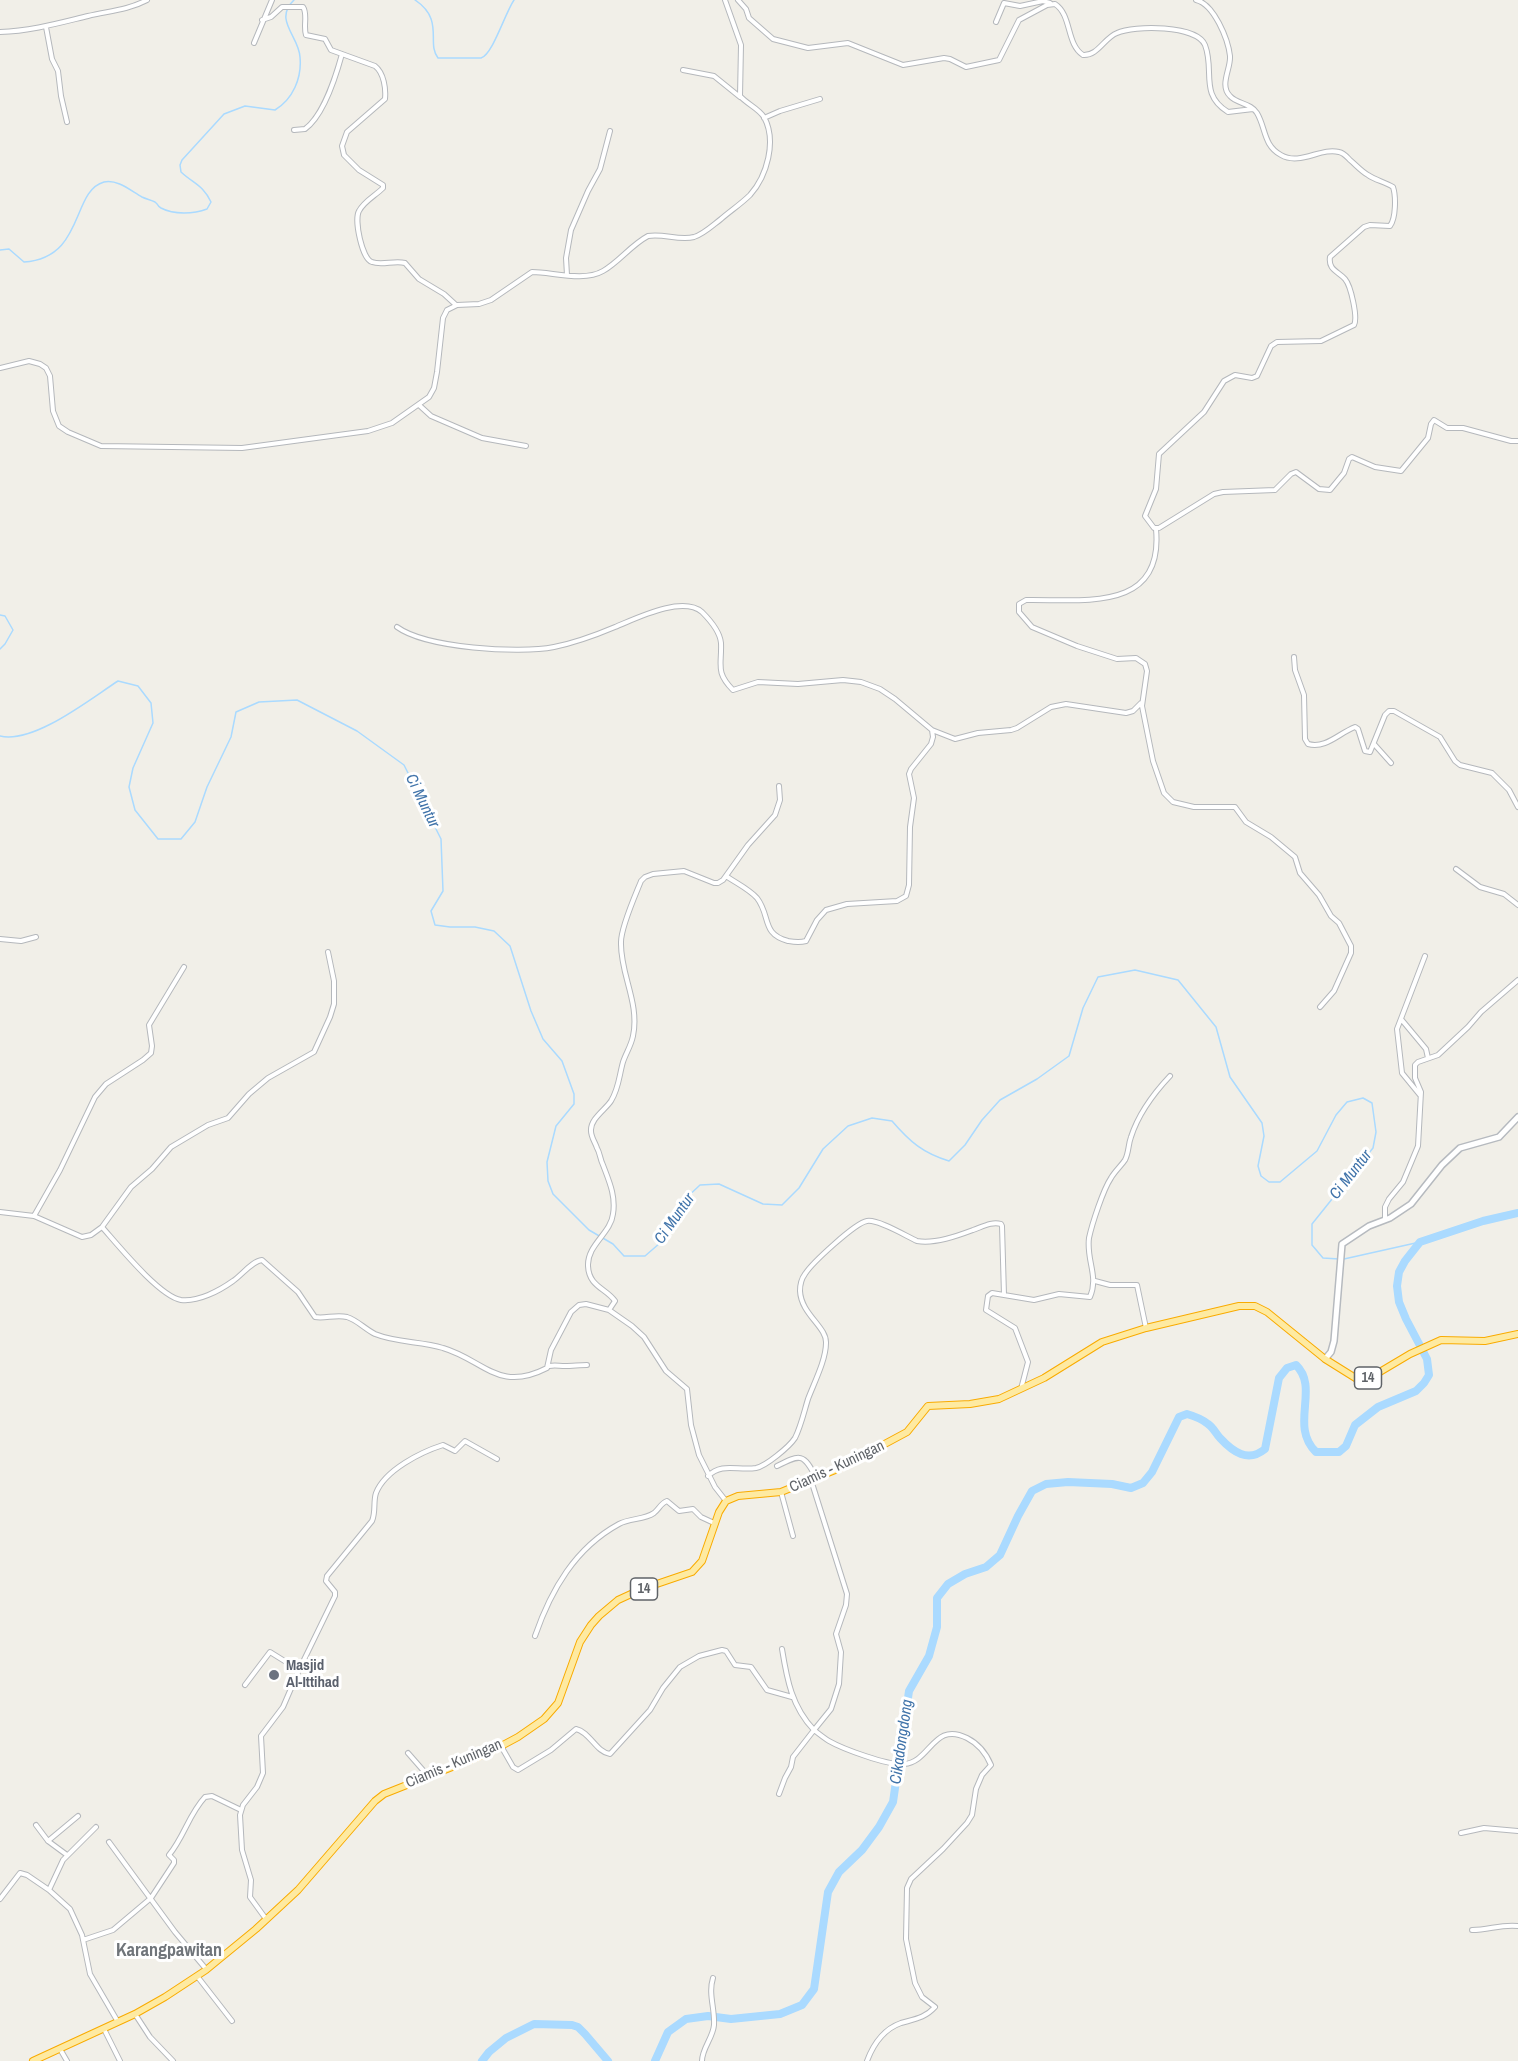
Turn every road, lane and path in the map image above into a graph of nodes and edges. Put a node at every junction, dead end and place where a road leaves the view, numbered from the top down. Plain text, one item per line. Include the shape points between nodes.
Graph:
1 (147, 0) edge
2 (272, 0) edge
3 (725, 0) edge
4 (738, 0) edge
5 (1196, 0) edge
6 (1051, 4) junction
7 (262, 20) junction
8 (996, 22) dead end
9 (46, 27) junction
10 (0, 32) edge
11 (254, 43) dead end
12 (342, 54) junction
13 (683, 70) dead end
14 (740, 97) junction
15 (820, 99) dead end
16 (1254, 109) junction
17 (764, 118) junction
18 (68, 122) dead end
19 (294, 130) dead end
20 (610, 131) dead end
21 (567, 275) junction
22 (457, 305) junction
23 (0, 368) edge
24 (419, 405) junction
25 (1518, 441) edge
26 (526, 446) dead end
27 (1156, 529) junction
28 (397, 627) dead end
29 (1294, 657) dead end
30 (1141, 702) junction
31 (932, 730) junction
32 (1374, 744) junction
33 (1391, 763) dead end
34 (779, 786) dead end
35 (1518, 807) edge
36 (1456, 869) dead end
37 (726, 876) junction
38 (1518, 905) edge
39 (36, 937) dead end
40 (0, 939) edge
41 (328, 952) dead end
42 (1425, 956) dead end
43 (184, 967) dead end
44 (1518, 981) edge
45 (1320, 1007) dead end
46 (1401, 1019) junction
47 (1428, 1058) junction
48 (1170, 1076) dead end
49 (1421, 1096) junction
50 (1518, 1117) edge
51 (0, 1212) edge
52 (34, 1216) junction
53 (1385, 1220) junction
54 (102, 1227) junction
55 (1095, 1281) junction
56 (1004, 1295) junction
57 (609, 1310) junction
58 (1146, 1328) junction
59 (1518, 1334) edge
60 (1325, 1359) junction
61 (587, 1365) dead end
62 (549, 1366) junction
63 (1021, 1390) junction
64 (497, 1459) dead end
65 (777, 1466) dead end
66 (708, 1476) junction
67 (814, 1479) junction
68 (781, 1492) junction
69 (726, 1501) junction
70 (715, 1523) junction
71 (793, 1536) dead end
72 (535, 1636) dead end
73 (782, 1649) dead end
74 (299, 1670) junction
75 (245, 1685) dead end
76 (792, 1697) junction
77 (814, 1730) junction
78 (501, 1746) junction
79 (408, 1753) dead end
80 (429, 1778) junction
81 (779, 1794) dead end
82 (241, 1810) junction
83 (78, 1816) dead end
84 (36, 1825) dead end
85 (96, 1827) dead end
86 (1518, 1831) edge
87 (1461, 1833) dead end
88 (48, 1841) junction
89 (109, 1842) dead end
90 (68, 1855) junction
91 (49, 1890) junction
92 (151, 1898) junction
93 (0, 1899) edge
94 (266, 1920) junction
95 (1518, 1926) edge
96 (1472, 1930) dead end
97 (83, 1940) junction
98 (206, 1970) junction
99 (197, 1976) junction
100 (713, 1978) dead end
101 (135, 2014) junction
102 (232, 2021) dead end
103 (118, 2022) junction
104 (104, 2028) junction
105 (60, 2049) junction
106 (36, 2061) edge
107 (67, 2061) edge
108 (120, 2061) edge
109 (173, 2061) edge
110 (702, 2061) edge
111 (867, 2061) edge

1 - 9 street via 134,7
2 - 7 street
3 - 14 street via 741,45
4 - 6 street via 749,18 773,39 808,48 848,43 903,65 944,58 966,67 999,60 1018,20
5 - 16 street via 1206,4 1218,21 1229,52 1227,93
6 - 8 street via 1004,3
6 - 16 street via 1062,10 1074,45 1083,55 1092,54 1119,32 1169,29 1197,36 1208,54 1211,94 1228,112
7 - 11 street
7 - 12 street via 280,8 305,8 306,35 325,39 332,50
9 - 10 street
9 - 18 street
12 - 19 street via 334,81 314,119 305,129
12 - 22 street via 378,68 385,93 381,104 347,132 342,146 344,155 359,170 383,185 358,213 365,255 373,263 405,263 419,279
13 - 14 street via 714,76
14 - 17 street
15 - 17 street
16 - 27 street via 1267,142 1284,157 1297,159 1341,152 1368,175 1393,187 1394,222 1390,226 1364,227 1330,257 1332,268 1347,283 1356,317 1354,325 1324,340 1274,344 1257,376 1235,375 1227,379 1204,412 1161,450 1157,457 1156,489 1145,513
17 - 21 street via 770,139 766,164 753,191 743,201 700,234 686,238 648,236 603,271
20 - 21 street via 600,169 571,230
21 - 22 street via 532,272 491,300
22 - 24 street via 444,314 434,388
23 - 24 street via 25,361 44,366 50,376 53,411 59,426 105,446 252,447 376,429
24 - 26 street via 431,416 482,438
25 - 27 street via 1447,428 1434,420 1428,438 1401,471 1375,467 1352,457 1330,490 1319,489 1296,472 1275,490 1214,494
27 - 30 street via 1154,561 1130,591 1102,599 1026,600 1018,608 1037,629 1077,646 1117,659 1138,659 1147,669
28 - 31 street via 446,644 542,649 605,631 646,613 699,610 713,625 721,643 719,669 733,690 758,682 861,682 895,699
29 - 32 street via 1304,695 1306,742 1326,744 1355,727 1366,752
30 - 31 street via 1126,713 1069,704 1054,706 1014,729 955,739
30 - 45 street via 1153,761 1168,799 1194,807 1236,807 1246,822 1295,857 1300,873 1339,923 1352,951 1334,991
31 - 37 street via 931,744 909,774 914,800 909,885 903,898 829,908 806,941 797,942 772,934 758,899
32 - 33 street
32 - 35 street via 1385,715 1394,711 1440,737 1457,764 1492,773 1509,789
34 - 37 street via 775,815
36 - 38 street via 1480,887 1504,894
37 - 57 street via 716,884 684,871 647,876 641,881 624,926 621,945 635,1009 634,1031 618,1088 591,1127 611,1184 614,1212 588,1264 595,1285 615,1301
39 - 40 street
41 - 54 street via 334,1004 314,1052 260,1084 228,1118 171,1147 131,1187
42 - 46 street
43 - 52 street via 149,1025 151,1053 94,1097
44 - 47 street via 1438,1055
46 - 47 street via 1426,1049
46 - 49 street via 1397,1029 1402,1073
47 - 49 street via 1415,1065
48 - 55 street via 1147,1105 1095,1219 1089,1242
49 - 53 street via 1419,1146 1403,1182 1385,1207
50 - 53 main road via 1499,1137 1460,1148 1412,1204
51 - 52 street
52 - 54 street via 82,1237
53 - 60 main road via 1342,1244 1334,1341
54 - 62 street via 151,1280 176,1299 189,1300 217,1290 262,1260 298,1292 315,1317 347,1317 375,1334 445,1348 496,1375 515,1377
55 - 56 street via 1088,1298 1059,1294 1034,1300
55 - 58 street via 1137,1286
56 - 63 street via 988,1294 985,1309 1015,1328 1028,1362
56 - 66 street via 1001,1224 925,1242 877,1222 863,1223 824,1254 802,1280 803,1304 826,1343 795,1437 788,1447 759,1467 723,1467
57 - 62 street via 586,1304 576,1306 550,1354
57 - 66 street via 640,1332 666,1371 685,1386 694,1439
58 - 60 highway, Ciamis - Kuningan / 14 via 1239,1306 1255,1306
58 - 63 highway, Ciamis - Kuningan / 14 via 1102,1342
59 - 60 highway, Ciamis - Kuningan / 14 via 1485,1341 1447,1339 1363,1379 1353,1378
61 - 62 street
63 - 67 highway, Ciamis - Kuningan / 14 via 989,1402 928,1406 907,1432
64 - 74 street via 466,1442 454,1451 443,1444 420,1453 382,1482 375,1496 372,1521 327,1576 326,1581 336,1594
65 - 67 street via 802,1457
66 - 69 street
67 - 68 highway, Ciamis - Kuningan / 14
67 - 77 street via 847,1594 836,1634 841,1652 839,1684 831,1709
68 - 69 highway, Ciamis - Kuningan / 14
68 - 71 street
69 - 70 highway, Ciamis - Kuningan / 14
70 - 72 street via 693,1509 679,1511 667,1501 654,1513 600,1534 570,1566 548,1600
70 - 78 highway, Ciamis - Kuningan / 14 via 702,1561 692,1572 628,1595 599,1616 580,1642 554,1709
73 - 76 street
74 - 75 street via 270,1652
74 - 82 street via 283,1707 261,1736 263,1773
76 - 77 street
76 - 78 street via 767,1690 751,1667 735,1665 722,1650 699,1656 680,1667 648,1713 610,1754 576,1729 518,1770
77 - 81 street via 793,1757
77 - 111 street via 859,1753 904,1764 913,1762 938,1738 959,1734 977,1744 991,1765 976,1789 967,1823 910,1878 907,1888 906,1939 915,1983 922,1997 935,2007 915,2021 886,2031
78 - 80 highway, Ciamis - Kuningan / 14
79 - 80 street
80 - 94 highway, Ciamis - Kuningan / 14 via 396,1788 375,1801 298,1890
82 - 92 street via 212,1796 205,1797 192,1812 179,1844 169,1855 174,1863
82 - 94 street via 240,1836 251,1880 250,1897
83 - 88 street
84 - 88 street
85 - 90 street
86 - 87 street via 1484,1828
88 - 90 street
89 - 92 street
90 - 91 street
91 - 93 street via 21,1873
91 - 97 street via 70,1908
92 - 97 street via 112,1930
92 - 98 street
94 - 98 highway, Ciamis - Kuningan / 14
95 - 96 street
97 - 103 street via 90,1974
98 - 99 highway, Ciamis - Kuningan / 14
99 - 101 highway, Ciamis - Kuningan / 14
99 - 102 street
100 - 110 street via 710,1993 714,2026
101 - 103 highway, Ciamis - Kuningan / 14
101 - 109 street
103 - 104 highway, Ciamis - Kuningan / 14
104 - 105 highway, Ciamis - Kuningan / 14
104 - 108 street
105 - 106 highway, Ciamis - Kuningan / 14
105 - 107 street

